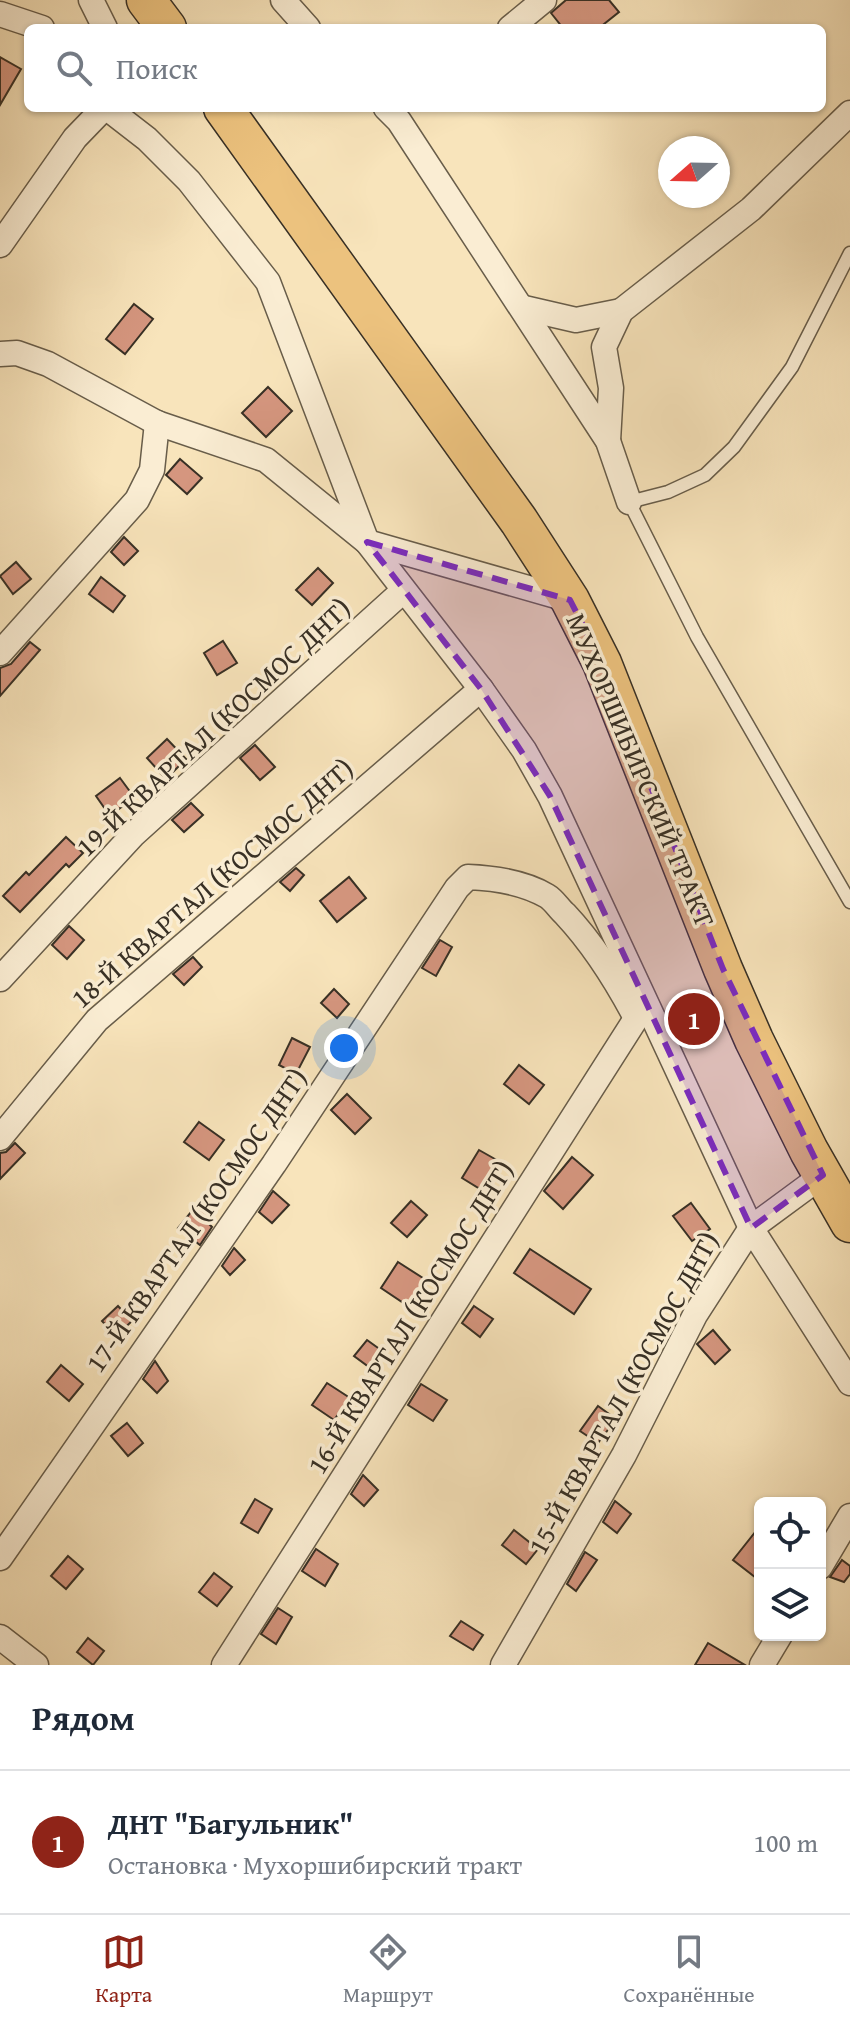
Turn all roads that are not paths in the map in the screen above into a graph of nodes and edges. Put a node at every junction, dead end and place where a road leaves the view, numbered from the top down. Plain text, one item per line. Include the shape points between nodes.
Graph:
1 (91, 0) edge
2 (146, 0) edge
3 (283, 0) edge
4 (309, 0) edge
5 (544, 0) edge
6 (0, 14) edge
7 (30, 24) edge
8 (103, 24) edge
9 (164, 24) edge
10 (305, 24) edge
11 (307, 24) edge
12 (515, 24) edge
13 (101, 112) edge
14 (110, 112) edge
15 (226, 112) edge
16 (400, 112) edge
17 (850, 113) edge
18 (1, 239) edge
19 (850, 253) edge
20 (524, 308) junction
21 (621, 311) junction
22 (0, 354) edge
23 (157, 423) junction
24 (608, 441) junction
25 (629, 502) junction
26 (367, 542) junction
27 (403, 591) junction
28 (570, 600) junction
29 (0, 653) edge
30 (481, 689) junction
31 (850, 902) edge
32 (0, 979) edge
33 (642, 1010) junction
34 (0, 1138) edge
35 (823, 1175) junction
36 (850, 1223) edge
37 (751, 1228) junction
38 (850, 1383) edge
39 (850, 1516) edge
40 (826, 1557) edge
41 (0, 1558) edge
42 (0, 1637) edge
43 (776, 1641) edge
44 (36, 1665) edge
45 (224, 1665) edge
46 (503, 1665) edge
47 (762, 1665) edge

1 - 8 street
2 - 9 main road
3 - 10 street
4 - 11 street
5 - 12 street
6 - 7 street
13 - 18 street via 75,138
14 - 26 street via 189,181 268,282
15 - 28 main road, МУХОРШИБИРСКИЙ ТРАКТ
16 - 20 street
17 - 21 street via 751,209
19 - 25 lane via 792,367 734,447 705,475
20 - 21 street via 576,320
20 - 24 street
21 - 24 street via 604,347 611,388
22 - 23 street via 17,353 48,364
23 - 26 street via 266,460
23 - 29 street via 152,470 137,500
24 - 25 street
25 - 31 lane via 697,637
26 - 27 street
26 - 28 street
27 - 30 street
27 - 32 street, 19-Й КВАРТАЛ (КОСМОС ДНТ) via 133,835
28 - 35 main road, МУХОРШИБИРСКИЙ ТРАКТ via 602,663 754,1040
30 - 33 street via 550,796
30 - 34 street, 18-Й КВАРТАЛ (КОСМОС ДНТ) via 97,1020
33 - 37 street
33 - 41 street, 17-Й КВАРТАЛ (КОСМОС ДНТ) via 548,897 517,885 468,877
33 - 45 street, 16-Й КВАРТАЛ (КОСМОС ДНТ)
35 - 36 main road, МУХОРШИБИРСКИЙ ТРАКТ
35 - 37 street, 15-Й КВАРТАЛ (КОСМОС ДНТ)
37 - 38 street
37 - 46 street, 15-Й КВАРТАЛ (КОСМОС ДНТ) via 695,1315 624,1455
39 - 40 street
42 - 44 street
43 - 47 street

